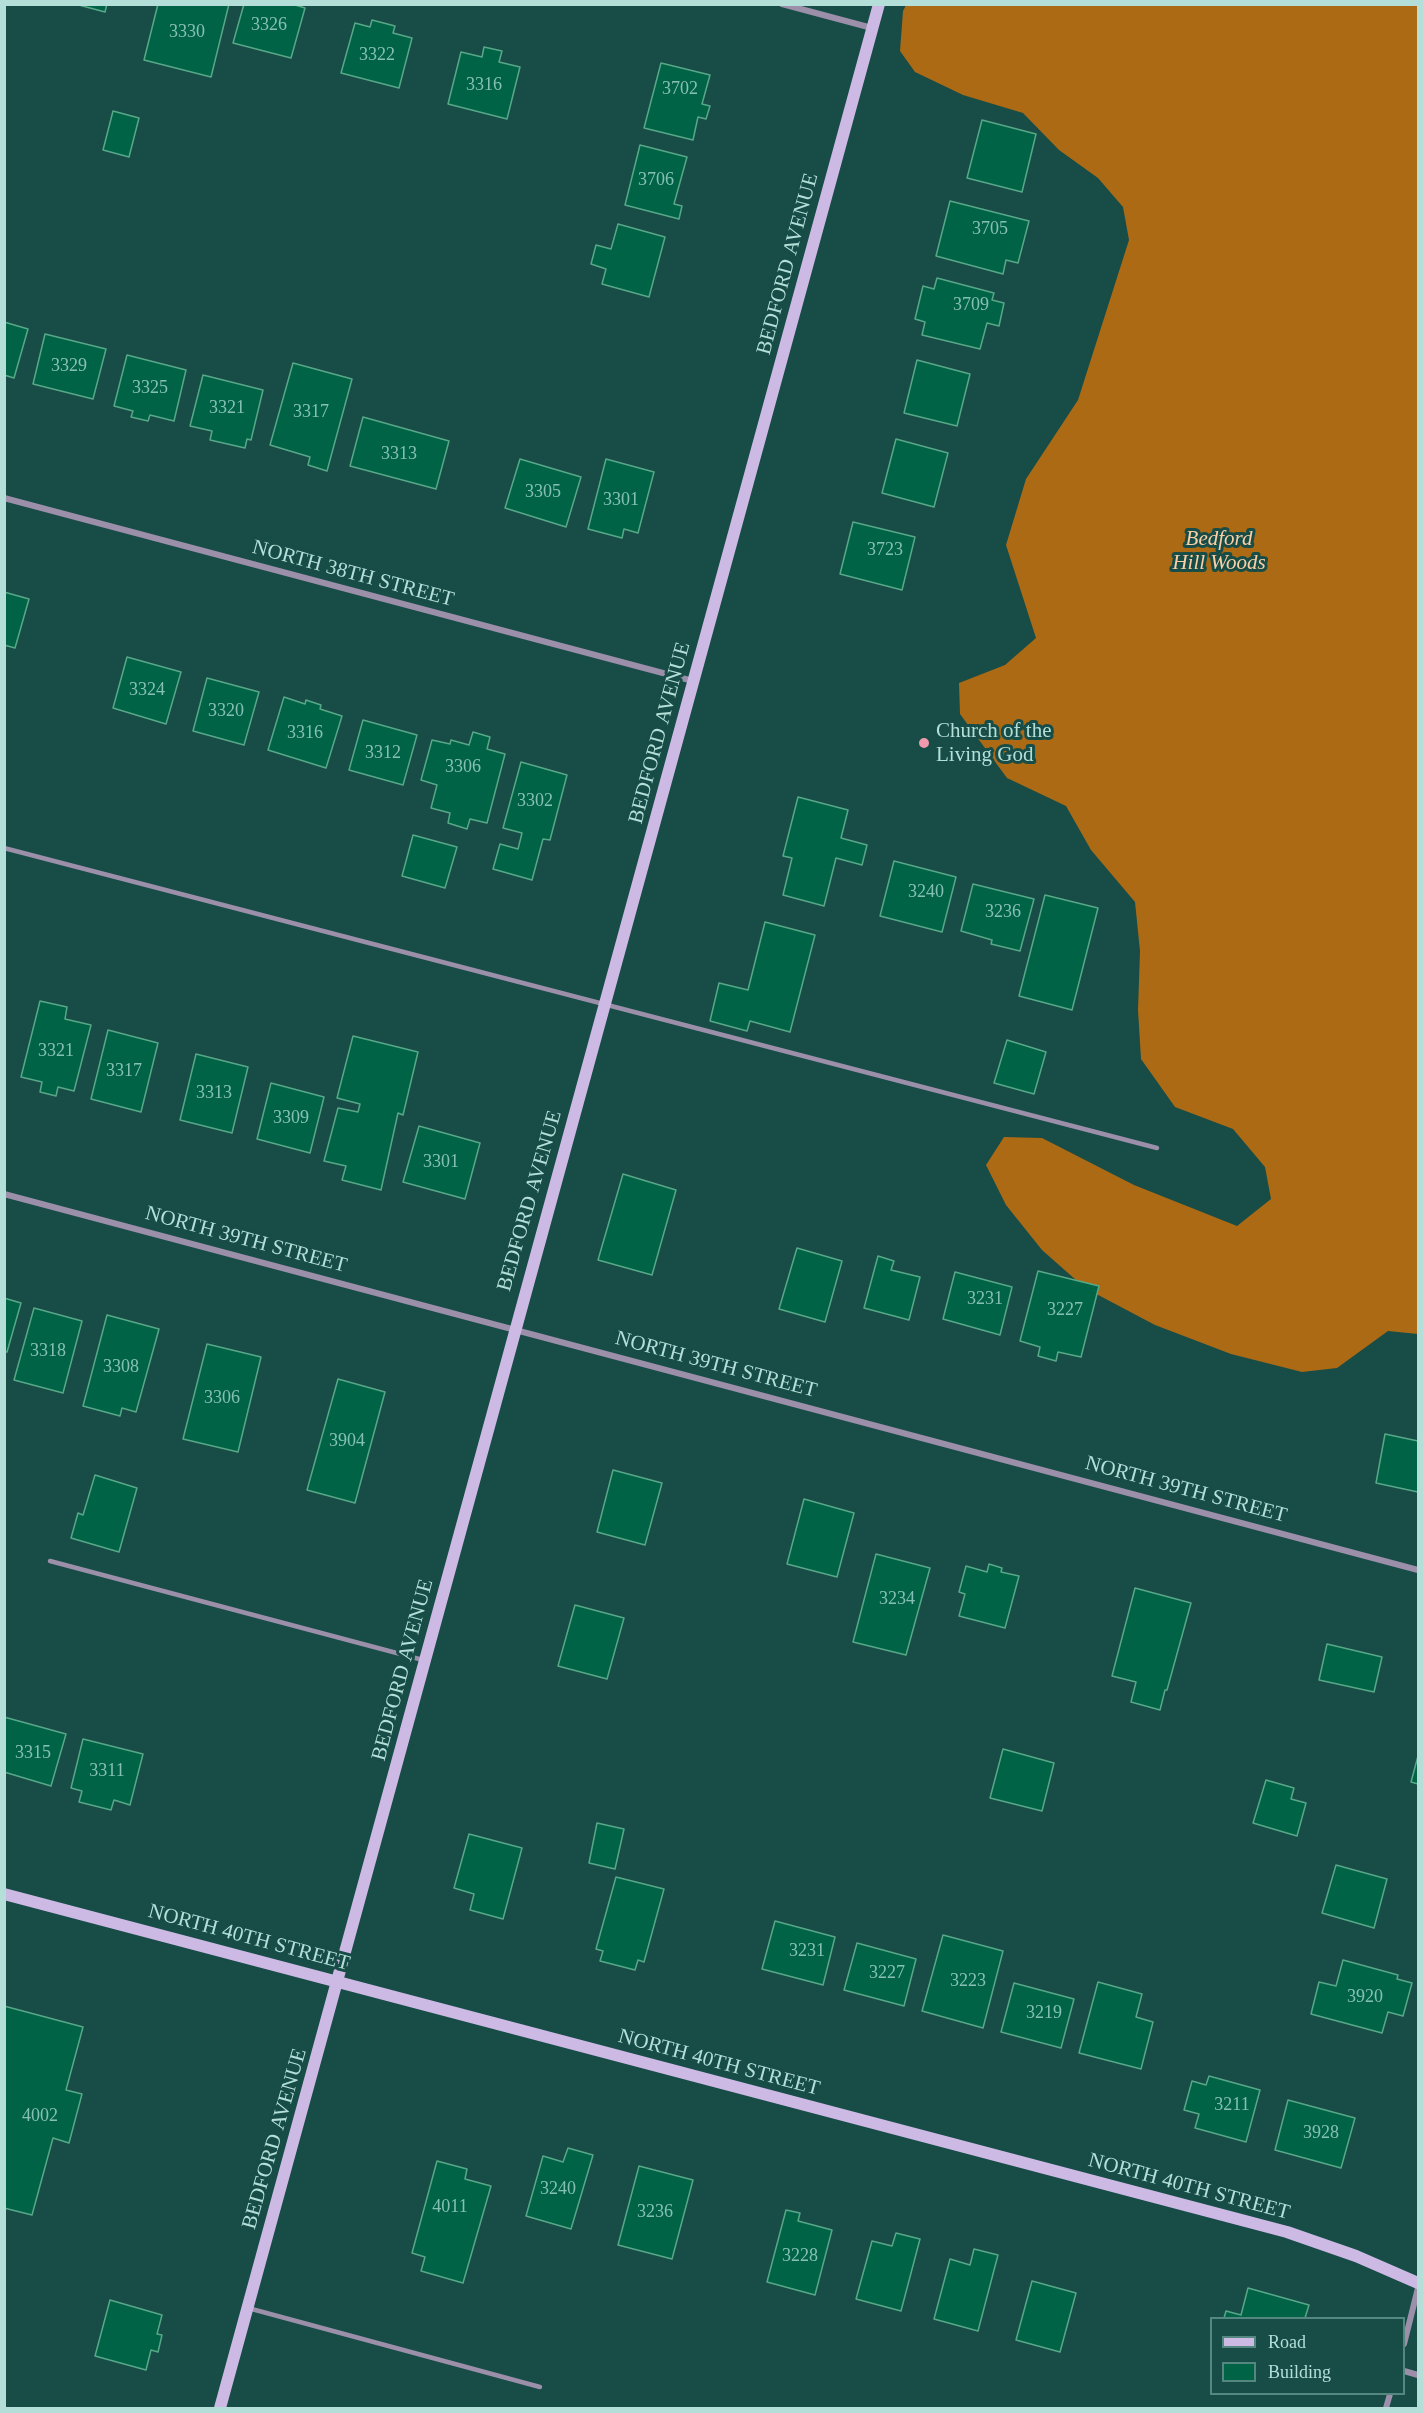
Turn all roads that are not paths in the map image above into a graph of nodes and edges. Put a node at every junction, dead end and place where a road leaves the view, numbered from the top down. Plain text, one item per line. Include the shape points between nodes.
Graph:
1 (782, 4) edge
2 (879, 4) edge
3 (873, 28) junction
4 (4, 498) edge
5 (694, 681) junction
6 (4, 848) edge
7 (605, 1003) junction
8 (1157, 1148) dead end
9 (4, 1194) edge
10 (515, 1328) junction
11 (50, 1561) dead end
12 (1419, 1569) edge
13 (425, 1660) junction
14 (4, 1894) edge
15 (338, 1982) junction
16 (1419, 2283) edge
17 (1419, 2288) edge
18 (248, 2308) junction
19 (1405, 2340) edge
20 (540, 2387) dead end
21 (220, 2409) edge

1 - 3 street
2 - 3 street, BEDFORD AVENUE
3 - 5 street, BEDFORD AVENUE
4 - 5 street, NORTH 38TH STREET
5 - 7 street, BEDFORD AVENUE
6 - 7 lane
7 - 8 lane
7 - 10 street, BEDFORD AVENUE
9 - 10 street, NORTH 39TH STREET
10 - 12 street, NORTH 39TH STREET
10 - 13 street, BEDFORD AVENUE
11 - 13 lane
13 - 15 street, BEDFORD AVENUE
14 - 15 street, NORTH 40TH STREET
15 - 16 street, NORTH 40TH STREET via 1287,2232
15 - 18 street, BEDFORD AVENUE
17 - 19 street
18 - 20 lane
18 - 21 street, BEDFORD AVENUE

